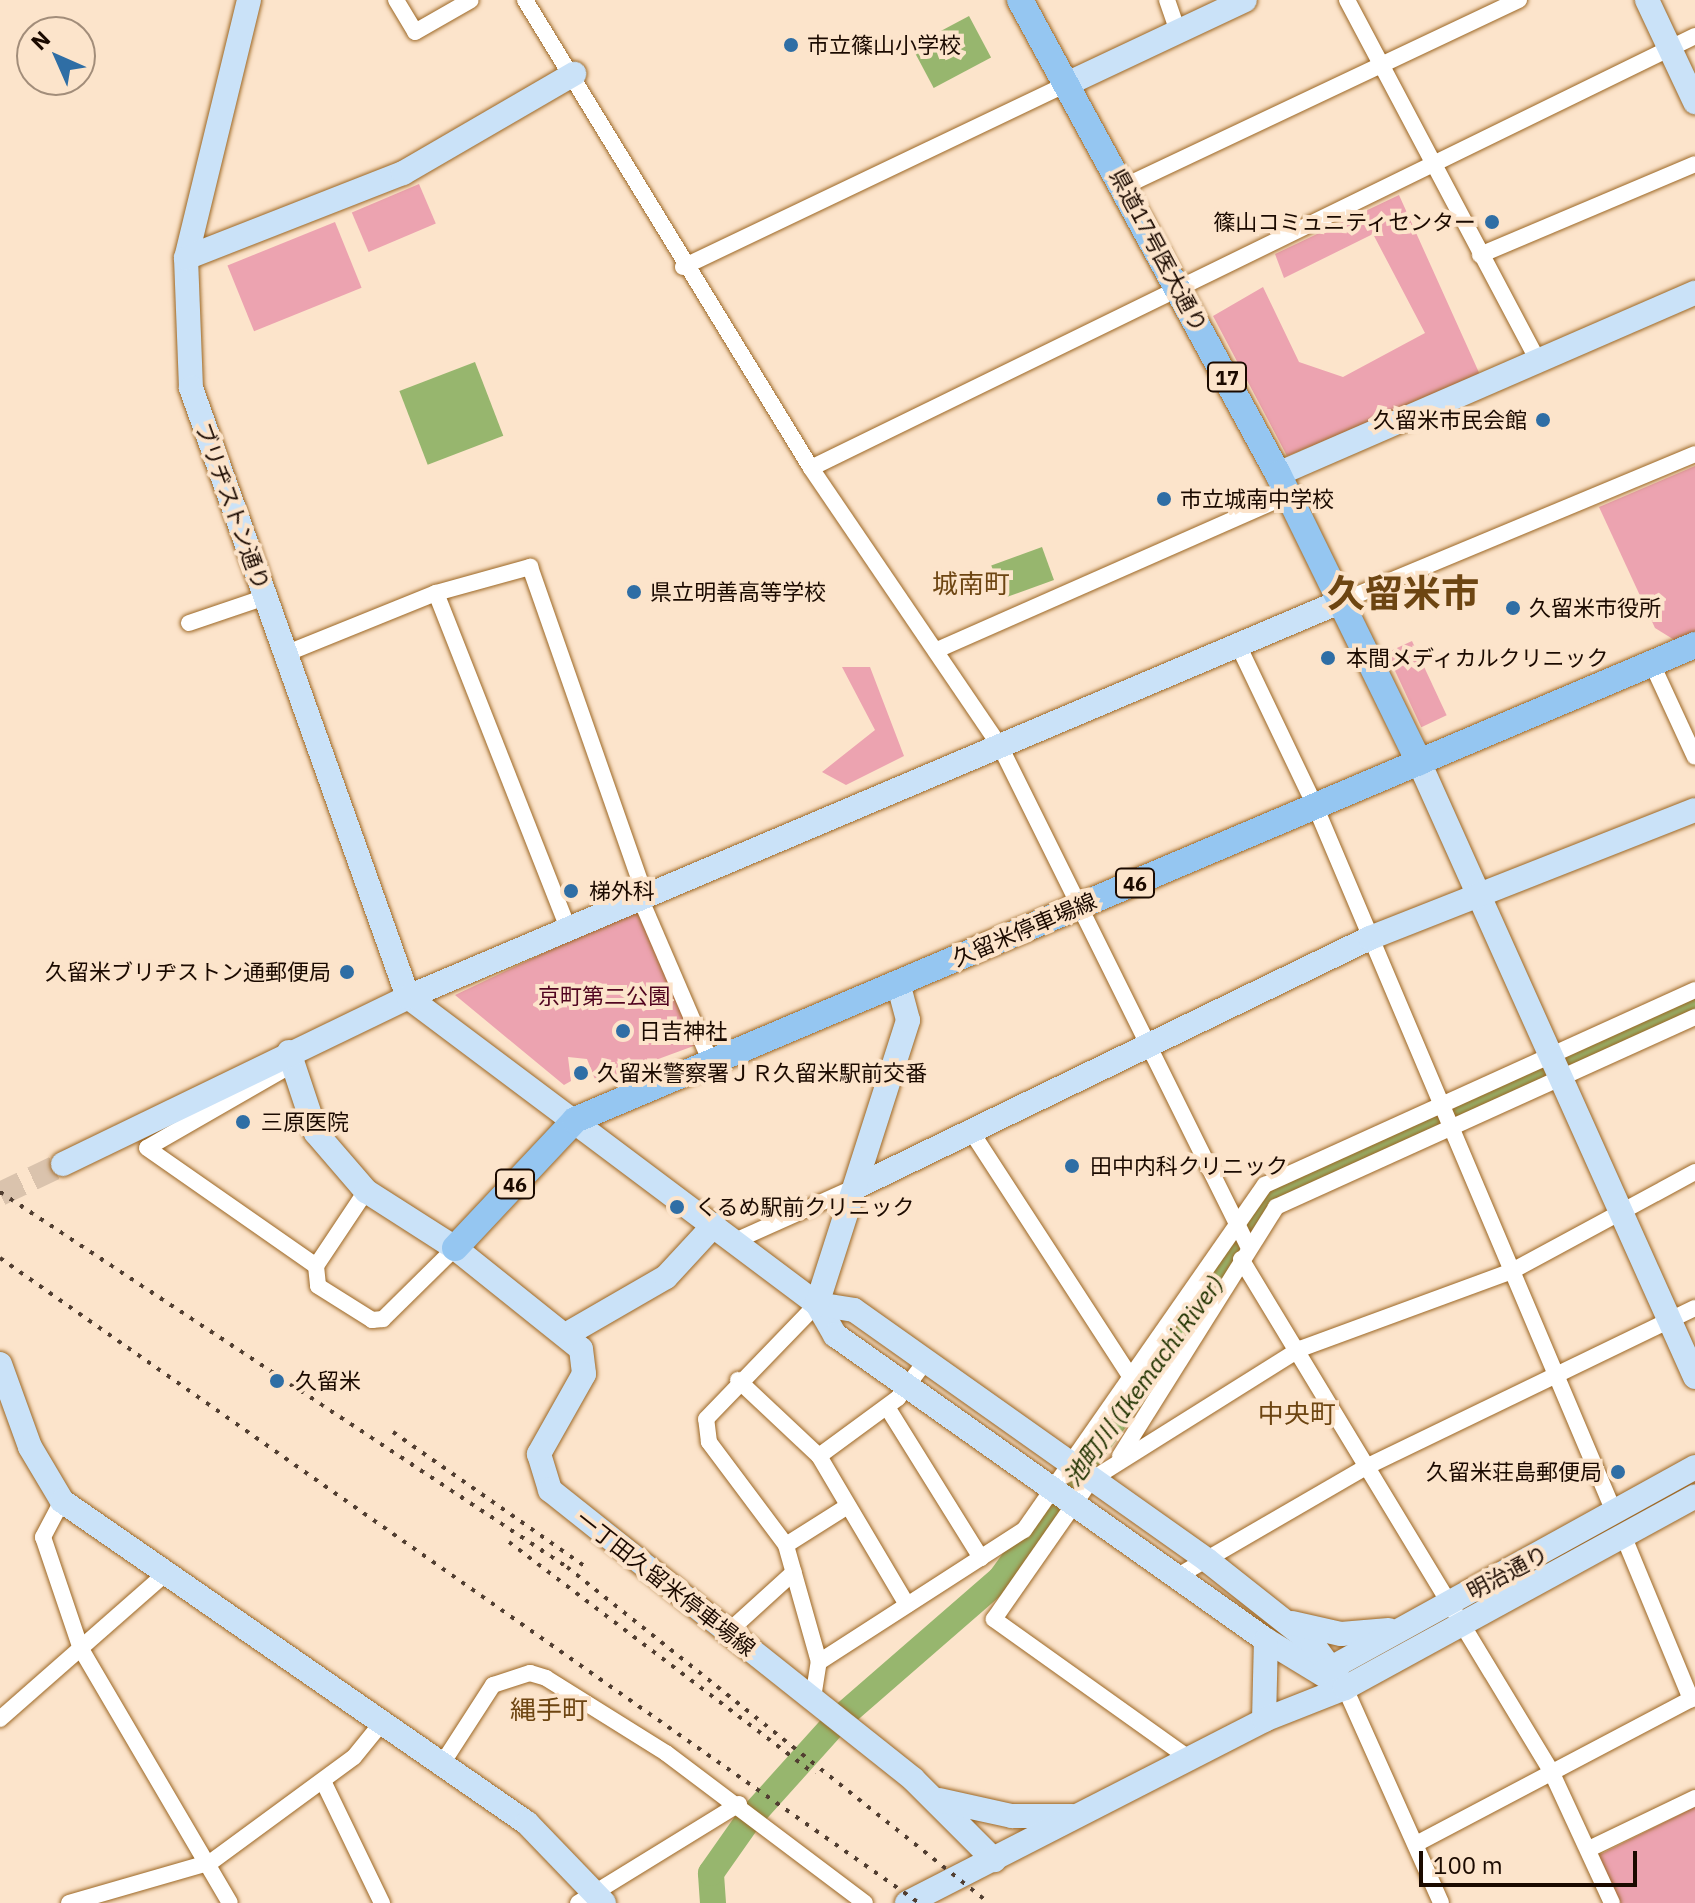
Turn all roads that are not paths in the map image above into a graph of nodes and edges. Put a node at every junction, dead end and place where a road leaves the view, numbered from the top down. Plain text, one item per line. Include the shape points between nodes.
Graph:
1 (249, 0) edge
2 (396, 0) edge
3 (471, 0) edge
4 (525, 0) edge
5 (1020, 0) edge
6 (1167, 0) edge
7 (1347, 0) edge
8 (1519, 0) edge
9 (1647, 0) edge
10 (1230, 3) edge
11 (1178, 32) junction
12 (1695, 36) edge
13 (1669, 48) junction
14 (1381, 68) junction
15 (574, 74) junction
16 (1071, 82) junction
17 (1695, 102) edge
18 (1695, 164) edge
19 (1437, 165) junction
20 (1125, 186) junction
21 (1480, 255) junction
22 (186, 258) junction
23 (683, 267) junction
24 (1180, 288) junction
25 (1695, 293) edge
26 (1539, 363) junction
27 (1695, 454) edge
28 (811, 468) junction
29 (1283, 485) junction
30 (436, 593) junction
31 (266, 597) junction
32 (1342, 601) junction
33 (189, 623) dead end
34 (1695, 645) edge
35 (1239, 647) junction
36 (937, 650) junction
37 (285, 654) junction
38 (1652, 664) junction
39 (1001, 748) junction
40 (1695, 757) edge
41 (1419, 762) junction
42 (1316, 808) junction
43 (1695, 810) edge
44 (1480, 898) junction
45 (644, 899) junction
46 (1082, 906) junction
47 (569, 930) junction
48 (1370, 938) junction
49 (898, 982) junction
50 (1695, 990) edge
51 (408, 997) junction
52 (1695, 1017) edge
53 (1148, 1046) junction
54 (291, 1058) junction
55 (709, 1058) junction
56 (1556, 1072) junction
57 (1441, 1105) junction
58 (575, 1120) junction
59 (1451, 1125) junction
60 (969, 1128) junction
61 (63, 1164) tunnel mouth
62 (1695, 1172) edge
63 (856, 1187) junction
64 (366, 1191) junction
65 (1617, 1212) junction
66 (714, 1225) junction
67 (1240, 1228) junction
68 (735, 1241) junction
69 (455, 1248) junction
70 (1244, 1253) junction
71 (316, 1266) junction
72 (1512, 1271) junction
73 (817, 1304) junction
74 (1695, 1308) edge
75 (1669, 1322) junction
76 (569, 1333) junction
77 (1300, 1349) junction
78 (925, 1362) junction
79 (0, 1364) edge
80 (1131, 1377) junction
81 (1558, 1377) junction
82 (1695, 1377) edge
83 (738, 1380) junction
84 (907, 1386) junction
85 (887, 1407) junction
86 (819, 1456) junction
87 (1117, 1461) junction
88 (1068, 1465) junction
89 (1368, 1466) junction
90 (1695, 1467) edge
91 (1091, 1480) junction
92 (1051, 1488) junction
93 (1695, 1496) edge
94 (62, 1501) junction
95 (1073, 1504) junction
96 (848, 1506) junction
97 (1619, 1524) junction
98 (786, 1545) junction
99 (981, 1558) junction
100 (1207, 1560) junction
101 (794, 1572) junction
102 (163, 1576) junction
103 (1178, 1576) junction
104 (907, 1605) junction
105 (1457, 1612) junction
106 (1282, 1620) junction
107 (1408, 1626) junction
108 (728, 1632) junction
109 (1266, 1640) junction
110 (81, 1649) junction
111 (819, 1662) junction
112 (1333, 1676) junction
113 (1693, 1698) edge
114 (817, 1701) junction
115 (0, 1719) edge
116 (1264, 1720) junction
117 (379, 1726) junction
118 (1190, 1759) junction
119 (440, 1767) junction
120 (1551, 1771) junction
121 (323, 1781) junction
122 (933, 1798) junction
123 (1695, 1798) edge
124 (739, 1804) junction
125 (1079, 1816) junction
126 (1416, 1844) junction
127 (1591, 1848) junction
128 (994, 1860) junction
129 (211, 1862) junction
130 (593, 1899) edge
131 (69, 1903) edge
132 (230, 1903) edge
133 (382, 1903) edge
134 (865, 1903) edge
135 (907, 1903) edge
136 (1441, 1903) edge
137 (1612, 1903) edge

1 - 22 street, ブリヂストン通り
2 - 3 street via 415,32
4 - 15 street
5 - 16 main road, 県道17号医大通り / 17
6 - 11 street
7 - 14 street
8 - 14 street
9 - 13 street
10 - 11 street
11 - 16 street
12 - 13 street
13 - 17 street
13 - 19 street
14 - 19 street
14 - 20 street
15 - 22 street via 403,173
15 - 23 street
16 - 20 main road, 県道17号医大通り / 17
16 - 23 street
18 - 21 street
19 - 21 street
19 - 24 street
20 - 24 main road, 県道17号医大通り / 17
21 - 26 street
22 - 31 street, ブリヂストン通り via 191,388
23 - 28 street
24 - 28 street
24 - 29 main road, 県道17号医大通り / 17
25 - 26 street
26 - 29 street
27 - 32 street
28 - 36 street
29 - 32 main road, 県道17号医大通り / 17
29 - 36 street
30 - 37 street
30 - 45 street via 523,565 535,574
30 - 47 street
31 - 33 street
31 - 37 street, ブリヂストン通り
32 - 35 street
32 - 41 main road, 県道17号医大通り / 17
34 - 38 main road, 久留米停車場線 / 46
35 - 39 street
35 - 42 street
36 - 39 street
37 - 51 street, ブリヂストン通り
38 - 40 street
38 - 41 main road, 久留米停車場線 / 46
39 - 45 street
39 - 46 street
41 - 42 main road, 久留米停車場線 / 46
41 - 44 street
42 - 46 main road, 久留米停車場線 / 46
42 - 48 street
43 - 44 street
44 - 48 street
44 - 56 street
45 - 47 street
45 - 55 street
46 - 49 main road, 久留米停車場線 / 46
46 - 53 street
47 - 51 street
48 - 53 street
48 - 57 street
49 - 55 main road, 久留米停車場線 / 46
49 - 63 street via 908,1020
50 - 56 street
51 - 54 street
51 - 58 street
52 - 56 street
53 - 60 street
53 - 67 street
54 - 61 street
54 - 64 street via 316,1133
54 - 71 street via 147,1148
55 - 58 main road, 久留米停車場線 / 46
56 - 57 street
56 - 59 street
56 - 65 street
57 - 59 street
57 - 67 street via 1265,1185
58 - 66 street
58 - 69 main road, 46
59 - 70 street via 1276,1207
59 - 72 street
60 - 63 street
60 - 80 street
62 - 65 street
63 - 68 street
63 - 73 street
64 - 69 street
64 - 71 street
65 - 72 street
65 - 75 street
66 - 68 street
66 - 76 street via 666,1277
67 - 70 street
67 - 80 street
68 - 73 street
69 - 71 street via 383,1319 372,1320 318,1286
69 - 76 street
70 - 77 street
70 - 87 street
72 - 77 street
72 - 81 street
73 - 78 street via 854,1310
73 - 83 street
73 - 84 street via 835,1335
74 - 75 street
75 - 81 street
75 - 82 street
76 - 108 street, 一丁田久留米停車場線 via 581,1349 584,1374 548,1432 539,1472 563,1502
77 - 87 street
77 - 89 street
78 - 84 street
78 - 88 street
79 - 94 street via 30,1447
80 - 88 street
81 - 89 street
81 - 97 street
83 - 86 street
83 - 98 street via 706,1419 709,1442
84 - 85 street
84 - 92 street
85 - 86 street
85 - 99 street
86 - 96 street
87 - 91 street
88 - 91 street
88 - 92 street
89 - 100 street
89 - 105 street
90 - 97 street, 明治通り
91 - 95 street
91 - 100 street
92 - 95 street
92 - 99 street via 1024,1530
93 - 97 street, 明治通り
94 - 102 street
94 - 110 street via 43,1537
95 - 103 street
95 - 118 street via 994,1619
96 - 98 street
96 - 104 street
97 - 105 street, 明治通り
97 - 113 street
98 - 101 street
99 - 104 street
100 - 103 street
100 - 106 street
101 - 108 street
101 - 111 street
102 - 110 street
102 - 117 street
103 - 109 street
104 - 111 street
105 - 107 street, 明治通り
105 - 112 street, 明治通り
105 - 120 street
106 - 107 street via 1341,1634
106 - 112 street
107 - 112 street, 明治通り
108 - 114 street, 一丁田久留米停車場線
109 - 112 street
109 - 116 street
110 - 115 street
110 - 129 street
111 - 114 street
112 - 116 street
112 - 126 street
113 - 120 street
114 - 122 street, 一丁田久留米停車場線
116 - 118 street
117 - 119 street
117 - 121 street
118 - 125 street
119 - 124 street via 493,1685 530,1673
119 - 130 street via 527,1823
120 - 126 street
120 - 127 street
121 - 129 street
121 - 133 street
122 - 125 street via 1012,1816
122 - 128 street, 一丁田久留米停車場線
123 - 127 street
124 - 130 street
124 - 134 street
125 - 128 street
126 - 136 street
127 - 137 street
128 - 135 street
129 - 131 street
129 - 132 street

